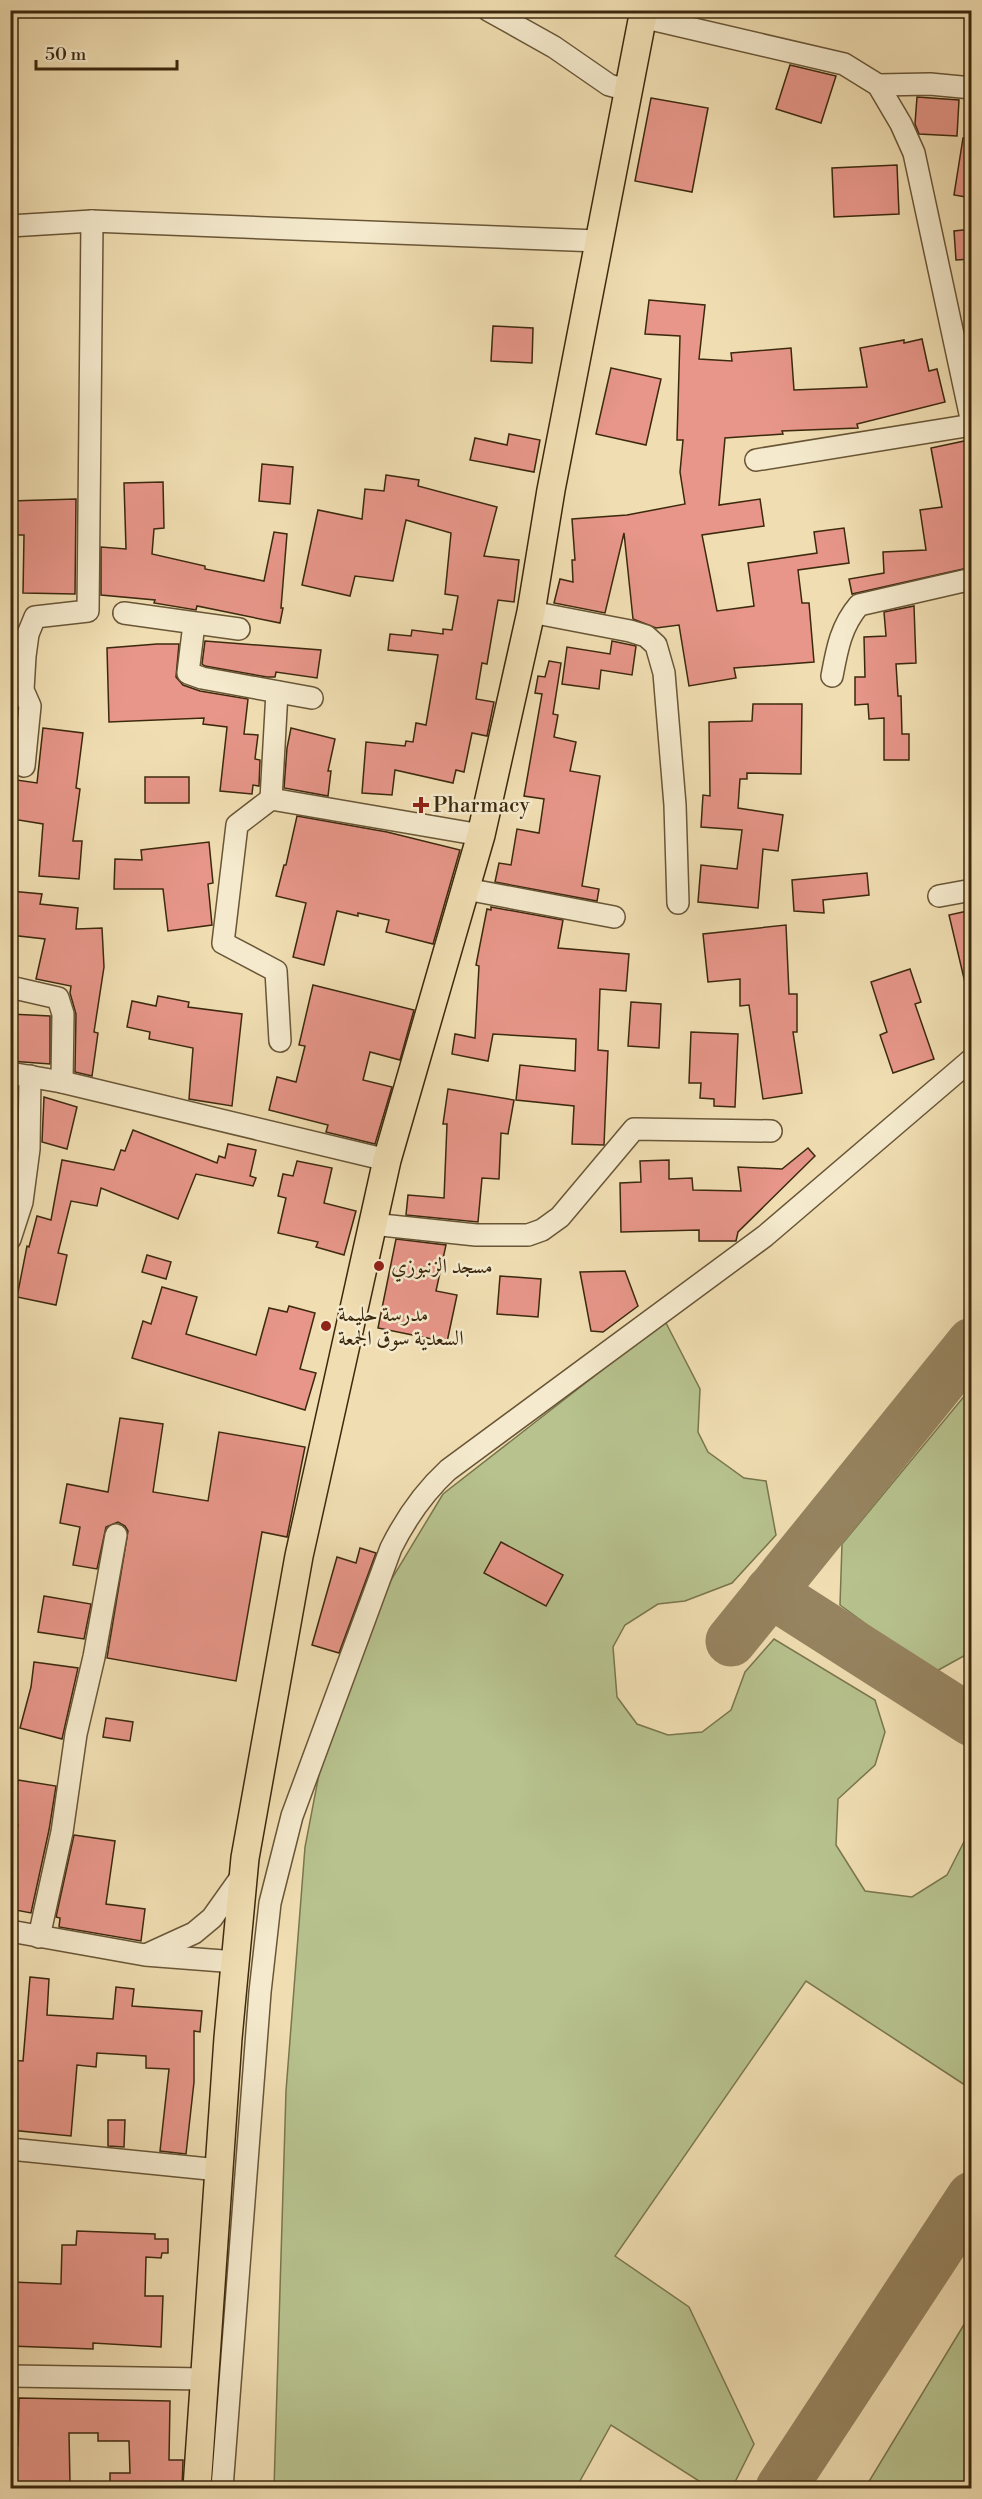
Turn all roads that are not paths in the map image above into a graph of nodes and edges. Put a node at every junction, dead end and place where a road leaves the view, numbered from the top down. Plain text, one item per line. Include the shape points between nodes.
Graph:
1 (488, 10) edge
2 (643, 14) edge
3 (878, 85) junction
4 (972, 88) edge
5 (627, 90) junction
6 (92, 221) junction
7 (10, 226) edge
8 (598, 242) junction
9 (972, 424) edge
10 (756, 460) dead end
11 (972, 579) edge
12 (531, 612) junction
13 (124, 613) dead end
14 (194, 624) junction
15 (239, 629) dead end
16 (831, 676) dead end
17 (277, 692) junction
18 (312, 698) dead end
19 (24, 766) dead end
20 (271, 799) junction
21 (481, 835) junction
22 (466, 888) junction
23 (972, 890) edge
24 (939, 896) dead end
25 (678, 903) dead end
26 (614, 917) dead end
27 (10, 987) edge
28 (280, 1041) dead end
29 (972, 1059) edge
30 (20, 1074) edge
31 (62, 1082) junction
32 (771, 1131) dead end
33 (387, 1160) junction
34 (372, 1224) junction
35 (10, 1239) edge
36 (116, 1534) dead end
37 (244, 1873) junction
38 (10, 1931) edge
39 (39, 1937) junction
40 (145, 1955) junction
41 (236, 1962) junction
42 (10, 2150) edge
43 (219, 2170) junction
44 (10, 2376) edge
45 (204, 2379) junction
46 (197, 2488) edge
47 (222, 2488) edge

1 - 5 street via 554,47 609,85
2 - 3 street via 844,64
2 - 5 main road
3 - 4 street
3 - 9 street via 914,153
5 - 8 main road
6 - 7 street
6 - 8 street
6 - 19 street via 88,611 35,617 25,656 23,690 30,706
8 - 12 main road
9 - 10 street
11 - 16 street via 859,605 842,632
12 - 21 main road
12 - 25 street via 630,631 646,636 656,645 664,673
13 - 14 street
14 - 15 street
14 - 17 street via 188,673
17 - 18 street
17 - 20 street
20 - 21 street
20 - 28 street via 237,825 223,943 276,971
21 - 22 main road
22 - 26 street
22 - 33 main road
23 - 24 street
27 - 31 street via 58,998 63,1014
29 - 47 street via 765,1236 448,1470 430,1487 402,1526 300,1795 270,1903
30 - 31 street
30 - 35 street via 29,1149 22,1202
31 - 33 street
32 - 34 street via 634,1129 560,1218 528,1234 476,1235
33 - 34 main road
34 - 37 main road via 299,1556
36 - 39 street
37 - 40 street via 212,1918 194,1933
37 - 41 main road
38 - 39 street
39 - 40 street
40 - 41 street
41 - 43 main road
42 - 43 street
43 - 45 main road
44 - 45 street
45 - 46 main road

